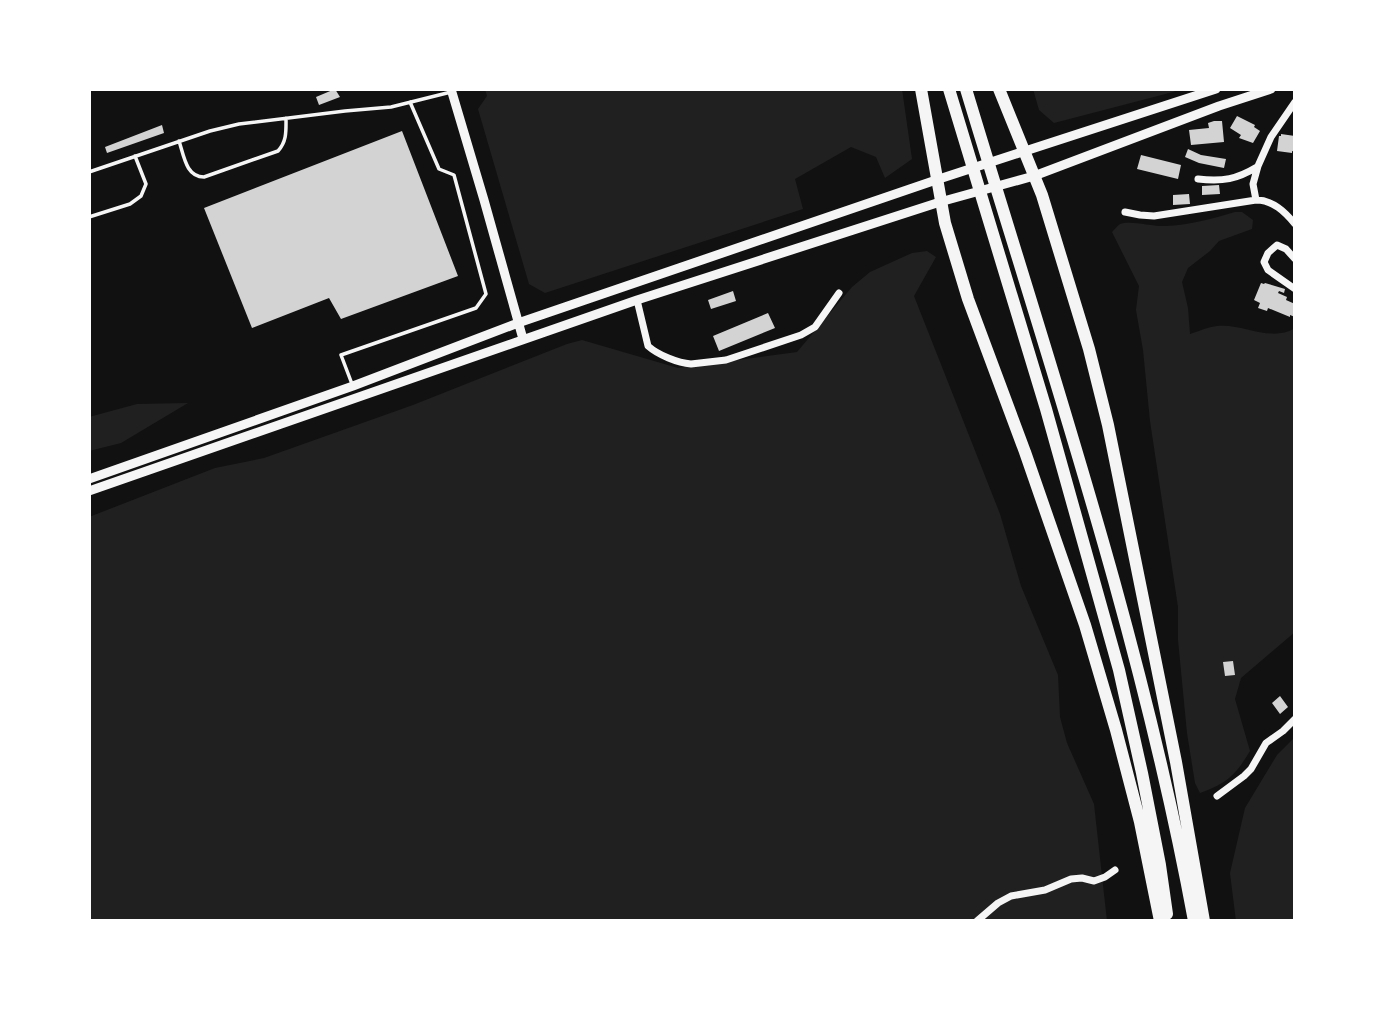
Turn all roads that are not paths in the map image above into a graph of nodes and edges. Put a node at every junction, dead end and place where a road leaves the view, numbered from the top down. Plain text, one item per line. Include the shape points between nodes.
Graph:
1 (921, 89) edge
2 (949, 89) edge
3 (966, 89) edge
4 (999, 89) edge
5 (1216, 89) edge
6 (1271, 89) edge
7 (451, 91) edge
8 (410, 102) junction
9 (1295, 102) edge
10 (286, 118) junction
11 (179, 141) junction
12 (1024, 151) junction
13 (135, 156) junction
14 (1258, 166) junction
15 (89, 172) edge
16 (1034, 176) junction
17 (1198, 179) dead end
18 (936, 180) junction
19 (1256, 200) junction
20 (940, 202) junction
21 (1125, 212) dead end
22 (89, 216) edge
23 (1295, 224) edge
24 (1295, 259) edge
25 (1295, 289) edge
26 (839, 293) dead end
27 (637, 300) junction
28 (518, 323) junction
29 (523, 339) junction
30 (353, 386) junction
31 (89, 479) edge
32 (89, 491) edge
33 (1295, 719) edge
34 (1217, 796) dead end
35 (1115, 870) dead end
36 (977, 921) edge
37 (1160, 921) edge
38 (1167, 921) edge
39 (1194, 921) edge
40 (1203, 921) edge

1 - 18 highway
2 - 38 highway via 1119,670 1160,865
3 - 39 highway via 1136,663
4 - 12 highway
5 - 12 street
6 - 16 street
7 - 8 lane
7 - 28 street
8 - 10 lane
8 - 30 lane via 439,169 454,175 486,294 477,308 341,355
9 - 14 street
10 - 11 lane via 239,124
10 - 11 lane via 286,137 278,150 204,177 191,173
11 - 13 lane
12 - 16 highway
12 - 18 street
13 - 15 lane
13 - 22 lane via 146,184 141,196 130,204
14 - 17 street via 1242,176
14 - 19 street via 1253,184
16 - 20 street
16 - 40 highway via 1108,425
18 - 20 highway
18 - 28 street
19 - 21 street via 1154,216
19 - 23 street via 1277,206
20 - 27 street
20 - 37 highway via 968,299 1055,535 1095,659 1140,822
24 - 25 street via 1276,245 1264,262
26 - 27 street via 815,327 801,335 726,360 691,364 648,346
27 - 29 street
28 - 29 street
28 - 30 street
29 - 32 street
30 - 31 street
33 - 34 street via 1266,743 1244,776
35 - 36 street via 1094,881 1071,878 1045,890 1011,896

